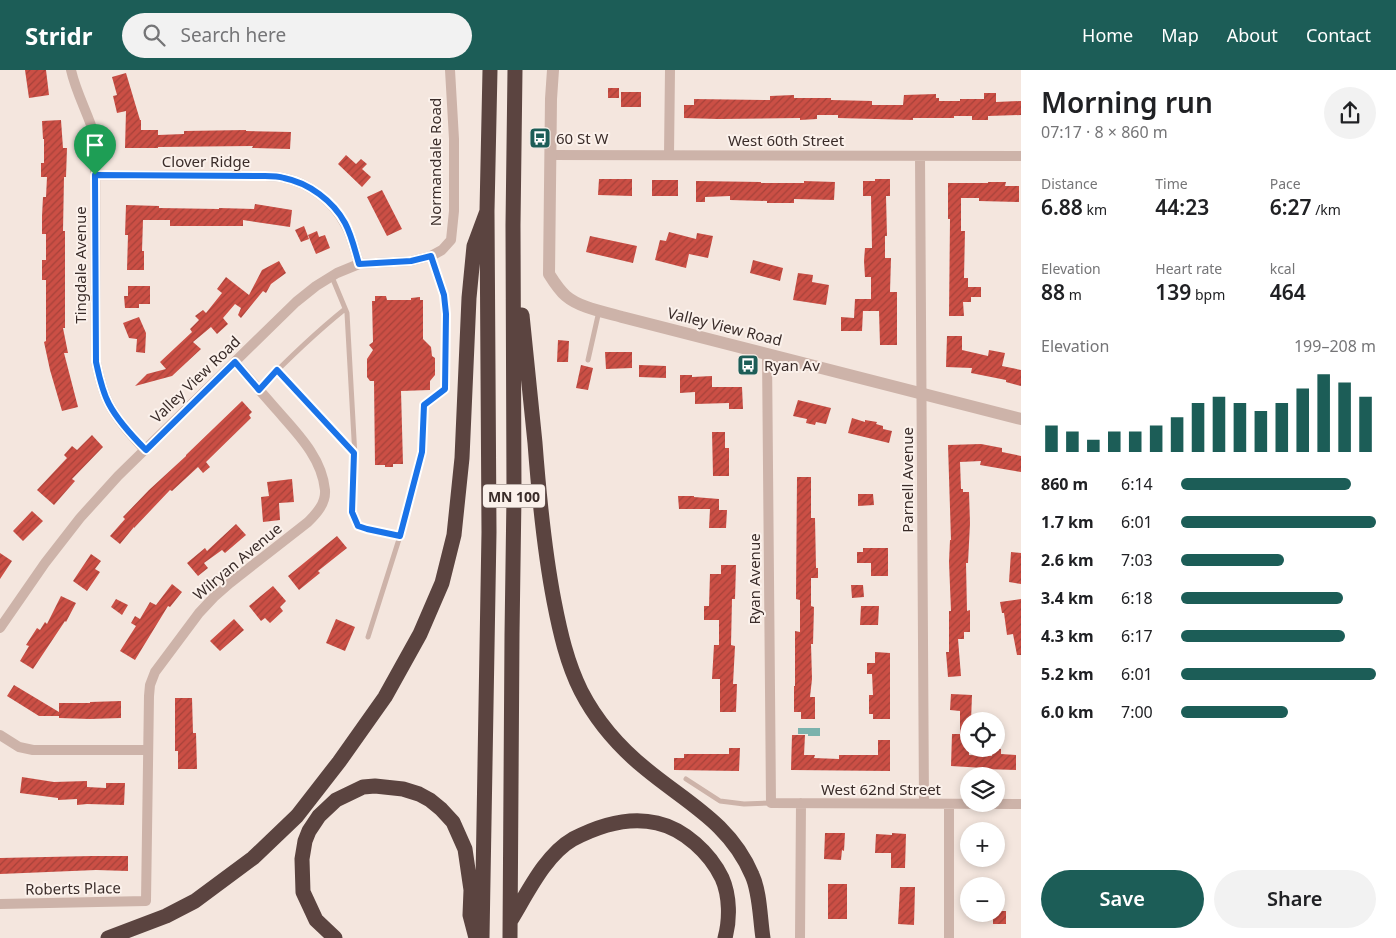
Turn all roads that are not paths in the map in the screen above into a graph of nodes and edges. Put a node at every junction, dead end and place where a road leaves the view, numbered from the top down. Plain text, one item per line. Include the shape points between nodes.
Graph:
1 (71, 70) edge
2 (450, 70) edge
3 (490, 70) edge
4 (514, 70) edge
5 (553, 70) edge
6 (670, 70) edge
7 (550, 155) junction
8 (669, 155) junction
9 (920, 156) junction
10 (1021, 156) edge
11 (95, 175) junction
12 (487, 212) junction
13 (513, 225) junction
14 (442, 250) joint
15 (431, 256) junction
16 (359, 264) junction
17 (332, 276) junction
18 (345, 309) junction
19 (599, 310) junction
20 (767, 354) junction
21 (588, 360) dead end
22 (235, 362) junction
23 (277, 370) junction
24 (259, 390) junction
25 (922, 394) junction
26 (1021, 420) edge
27 (146, 450) junction
28 (354, 453) junction
29 (400, 536) junction
30 (0, 628) edge
31 (368, 637) dead end
32 (0, 735) edge
33 (148, 750) junction
34 (686, 779) dead end
35 (771, 803) junction
36 (801, 803) junction
37 (924, 804) junction
38 (950, 804) junction
39 (1021, 804) edge
40 (146, 901) joint
41 (0, 904) edge
42 (510, 921) junction
43 (108, 938) edge
44 (336, 938) edge
45 (476, 938) edge
46 (482, 938) edge
47 (510, 938) edge
48 (725, 938) edge
49 (763, 938) edge
50 (800, 938) edge
51 (950, 938) edge

1 - 11 street, Tingdale Avenue via 95,137
2 - 14 street, Normandale Road via 454,212 451,240
3 - 12 highway, MN 100
4 - 13 highway, MN 100
5 - 7 street
6 - 8 street
7 - 8 street, West 60th Street
7 - 19 street, Valley View Road via 549,274 564,295
8 - 9 street, West 60th Street
9 - 10 street, West 60th Street
9 - 25 street, Parnell Avenue
11 - 16 street, Clover Ridge via 265,176 303,184 319,194 346,224
11 - 27 street, Tingdale Avenue via 96,362 108,403 120,422
12 - 43 highway via 474,246 462,458 454,535 442,583 420,634 385,697 297,816 253,858 195,901
12 - 46 highway, MN 100 via 489,532
13 - 42 highway, MN 100
13 - 49 highway via 540,509 549,576 570,666 585,698 610,734 645,769 713,820 743,857 755,882
14 - 15 street, Valley View Road
15 - 16 street, Valley View Road via 411,261
15 - 29 lane via 444,295 446,314 445,389 424,405 422,452
16 - 17 street, Valley View Road
17 - 18 lane
17 - 22 street, Valley View Road via 296,302
18 - 23 lane
18 - 28 lane
19 - 20 street, Valley View Road
19 - 21 lane
20 - 25 street, Valley View Road
20 - 35 street, Ryan Avenue
22 - 24 street, Wilryan Avenue
22 - 27 street, Valley View Road
23 - 24 lane
23 - 28 lane
24 - 33 street, Wilryan Avenue via 316,459 325,490 323,503 308,522 214,597 155,672 149,696
25 - 26 street, Valley View Road
25 - 37 street, Parnell Avenue
27 - 30 street, Valley View Road via 80,518
28 - 29 lane via 352,512 358,526
29 - 31 lane
32 - 33 street via 20,747 33,750
33 - 40 street, Wilryan Avenue
34 - 35 lane via 720,800 744,804
35 - 36 street, West 62nd Street
36 - 37 street, West 62nd Street
36 - 50 street
37 - 38 street, West 62nd Street
38 - 39 street, West 62nd Street
38 - 51 street
40 - 41 street, Roberts Place
42 - 47 highway, MN 100
42 - 48 highway via 542,867 572,839 610,824 643,821 658,823 680,833 698,846 713,864 726,895 728,926
44 - 45 highway via 316,920 303,892 305,841 319,816 336,800 363,787 375,786 419,794 453,822 466,849 471,890 470,915

